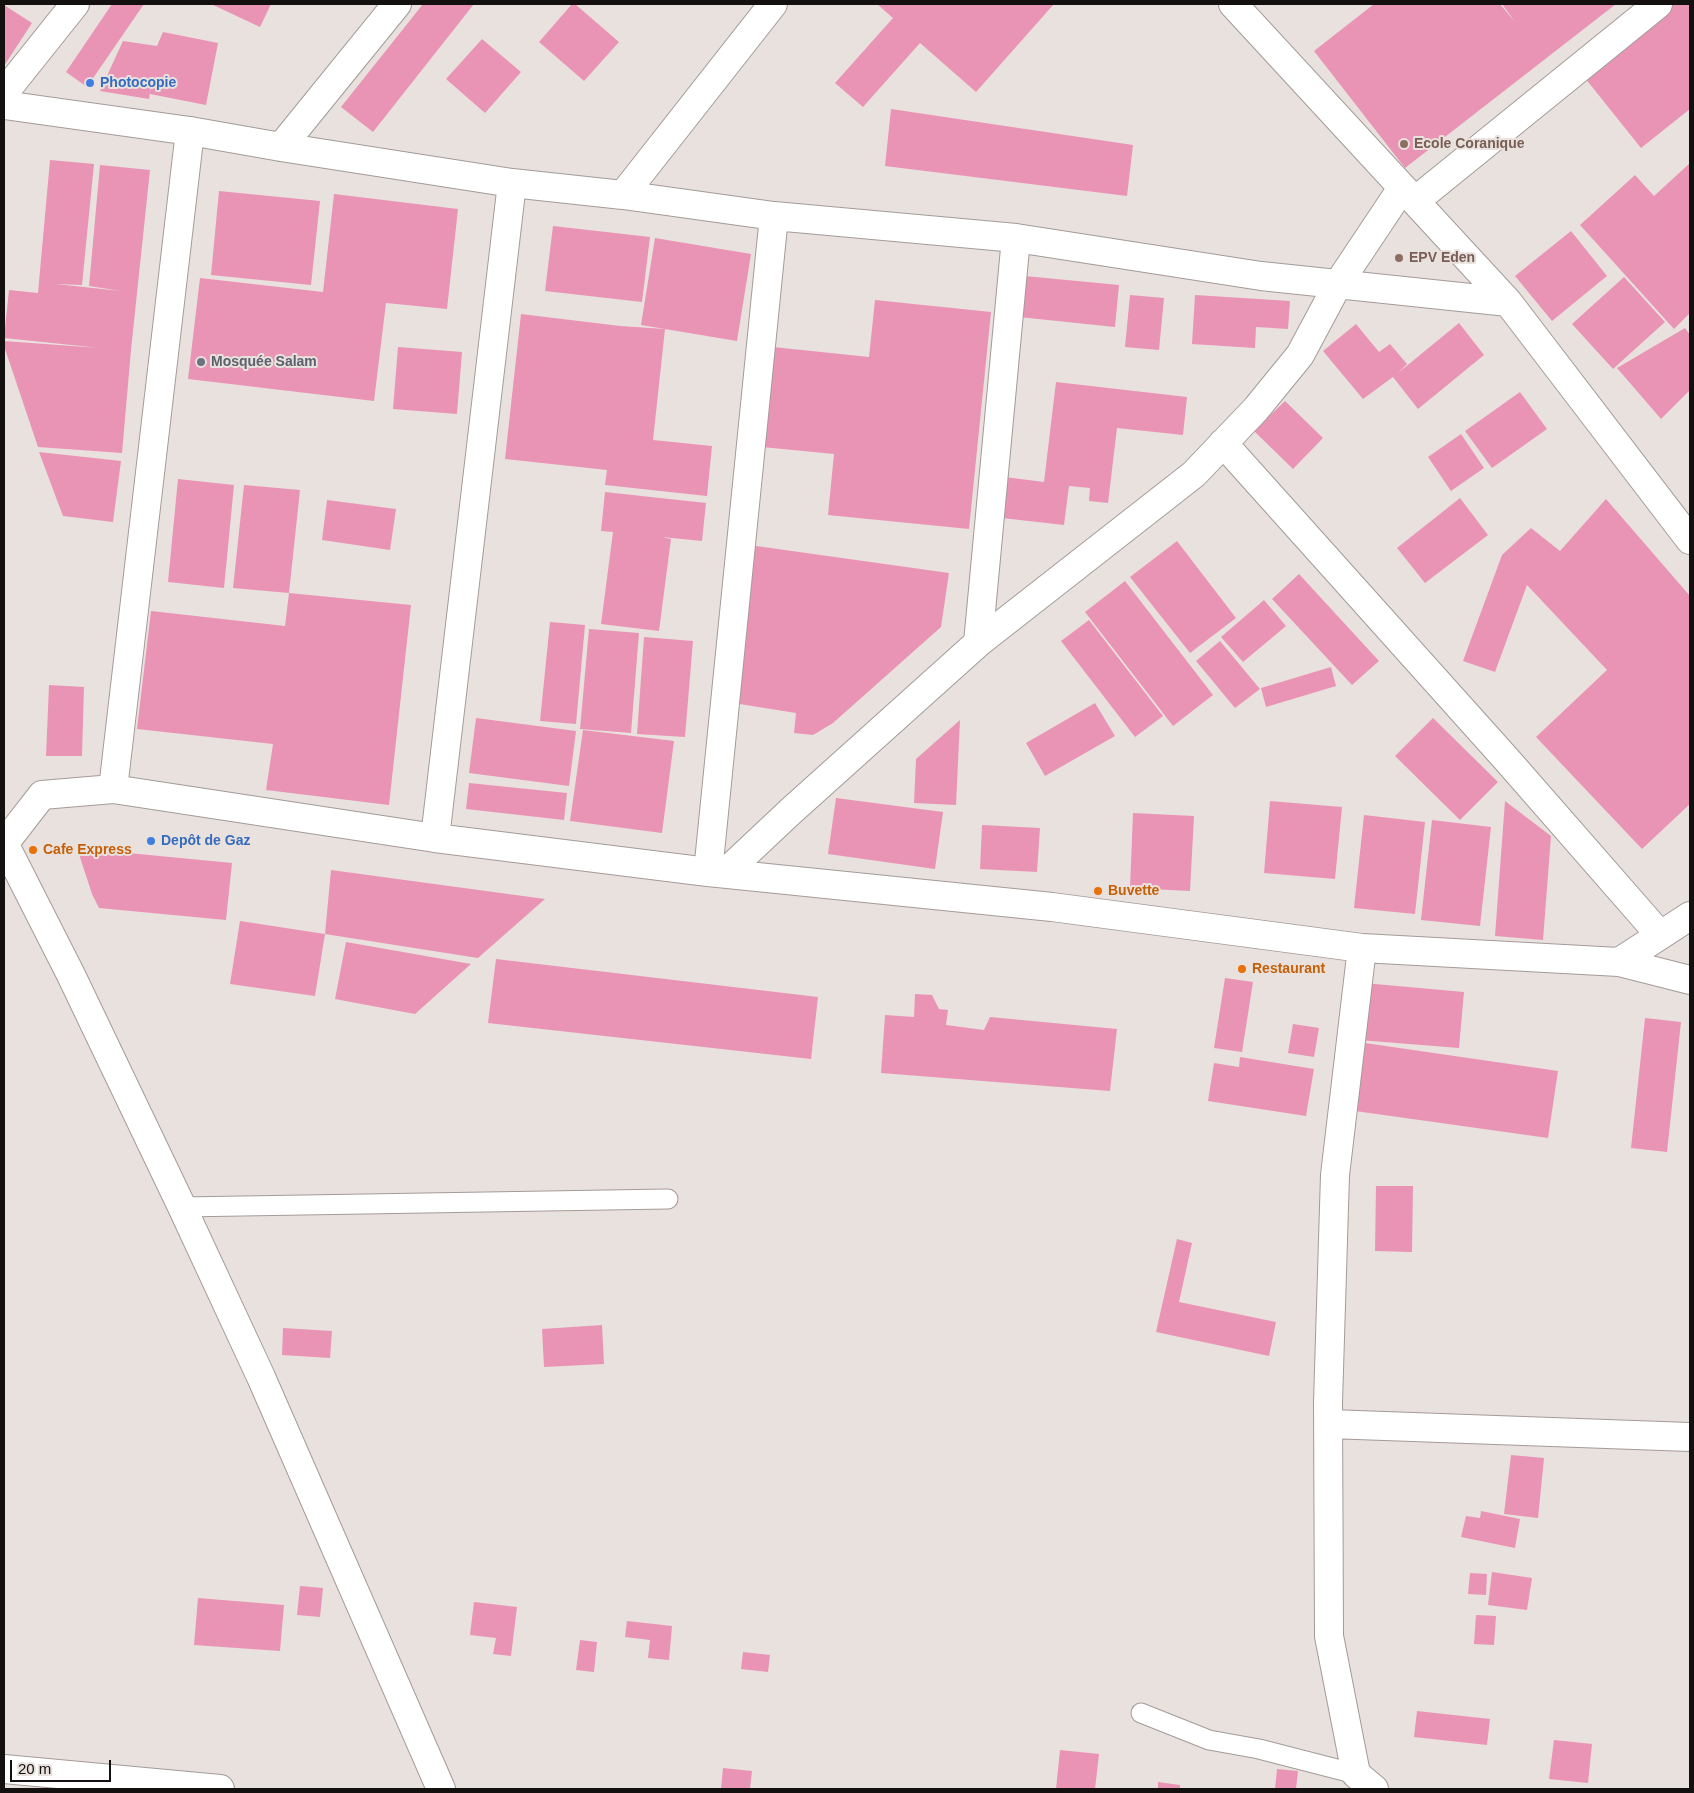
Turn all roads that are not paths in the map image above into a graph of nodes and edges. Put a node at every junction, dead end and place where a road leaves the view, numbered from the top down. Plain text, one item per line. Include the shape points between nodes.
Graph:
1 (75, 4) edge
2 (398, 4) edge
3 (773, 4) edge
4 (1233, 4) edge
5 (1658, 4) edge
6 (4, 93) edge
7 (4, 105) edge
8 (190, 131) junction
9 (281, 147) junction
10 (512, 183) junction
11 (622, 195) junction
12 (1409, 195) junction
13 (774, 216) junction
14 (1016, 238) junction
15 (1338, 284) junction
16 (1508, 302) junction
17 (1224, 443) junction
18 (1690, 540) edge
19 (978, 643) junction
20 (113, 789) junction
21 (4, 837) edge
22 (435, 838) junction
23 (4, 843) edge
24 (717, 872) junction
25 (1690, 916) edge
26 (1660, 935) junction
27 (1362, 948) junction
28 (1619, 962) junction
29 (1690, 980) edge
30 (668, 1199) dead end
31 (182, 1207) junction
32 (1328, 1424) junction
33 (1690, 1437) edge
34 (1141, 1713) dead end
35 (4, 1769) edge
36 (1363, 1784) edge
37 (220, 1789) edge
38 (441, 1789) edge

1 - 6 street
2 - 9 street
3 - 11 street
4 - 12 street
5 - 12 street
7 - 8 street
8 - 9 street
8 - 20 street
9 - 10 street
10 - 11 street
10 - 22 street
11 - 13 street
12 - 15 street
12 - 16 street
13 - 14 street
13 - 24 street
14 - 15 street via 1261,276
14 - 19 street
15 - 16 street
15 - 17 street via 1300,355
16 - 18 street
17 - 19 street via 1194,474
17 - 26 street
19 - 24 street via 791,811
20 - 22 street
20 - 23 street via 42,796
21 - 23 street
22 - 24 street
23 - 31 street
24 - 27 street via 1052,907
25 - 26 street
26 - 28 street
27 - 28 street
27 - 32 street via 1335,1175
28 - 29 street
30 - 31 lane
31 - 38 street via 261,1377
32 - 33 street
32 - 36 street via 1329,1636
34 - 36 lane via 1209,1740 1259,1749
35 - 37 street

